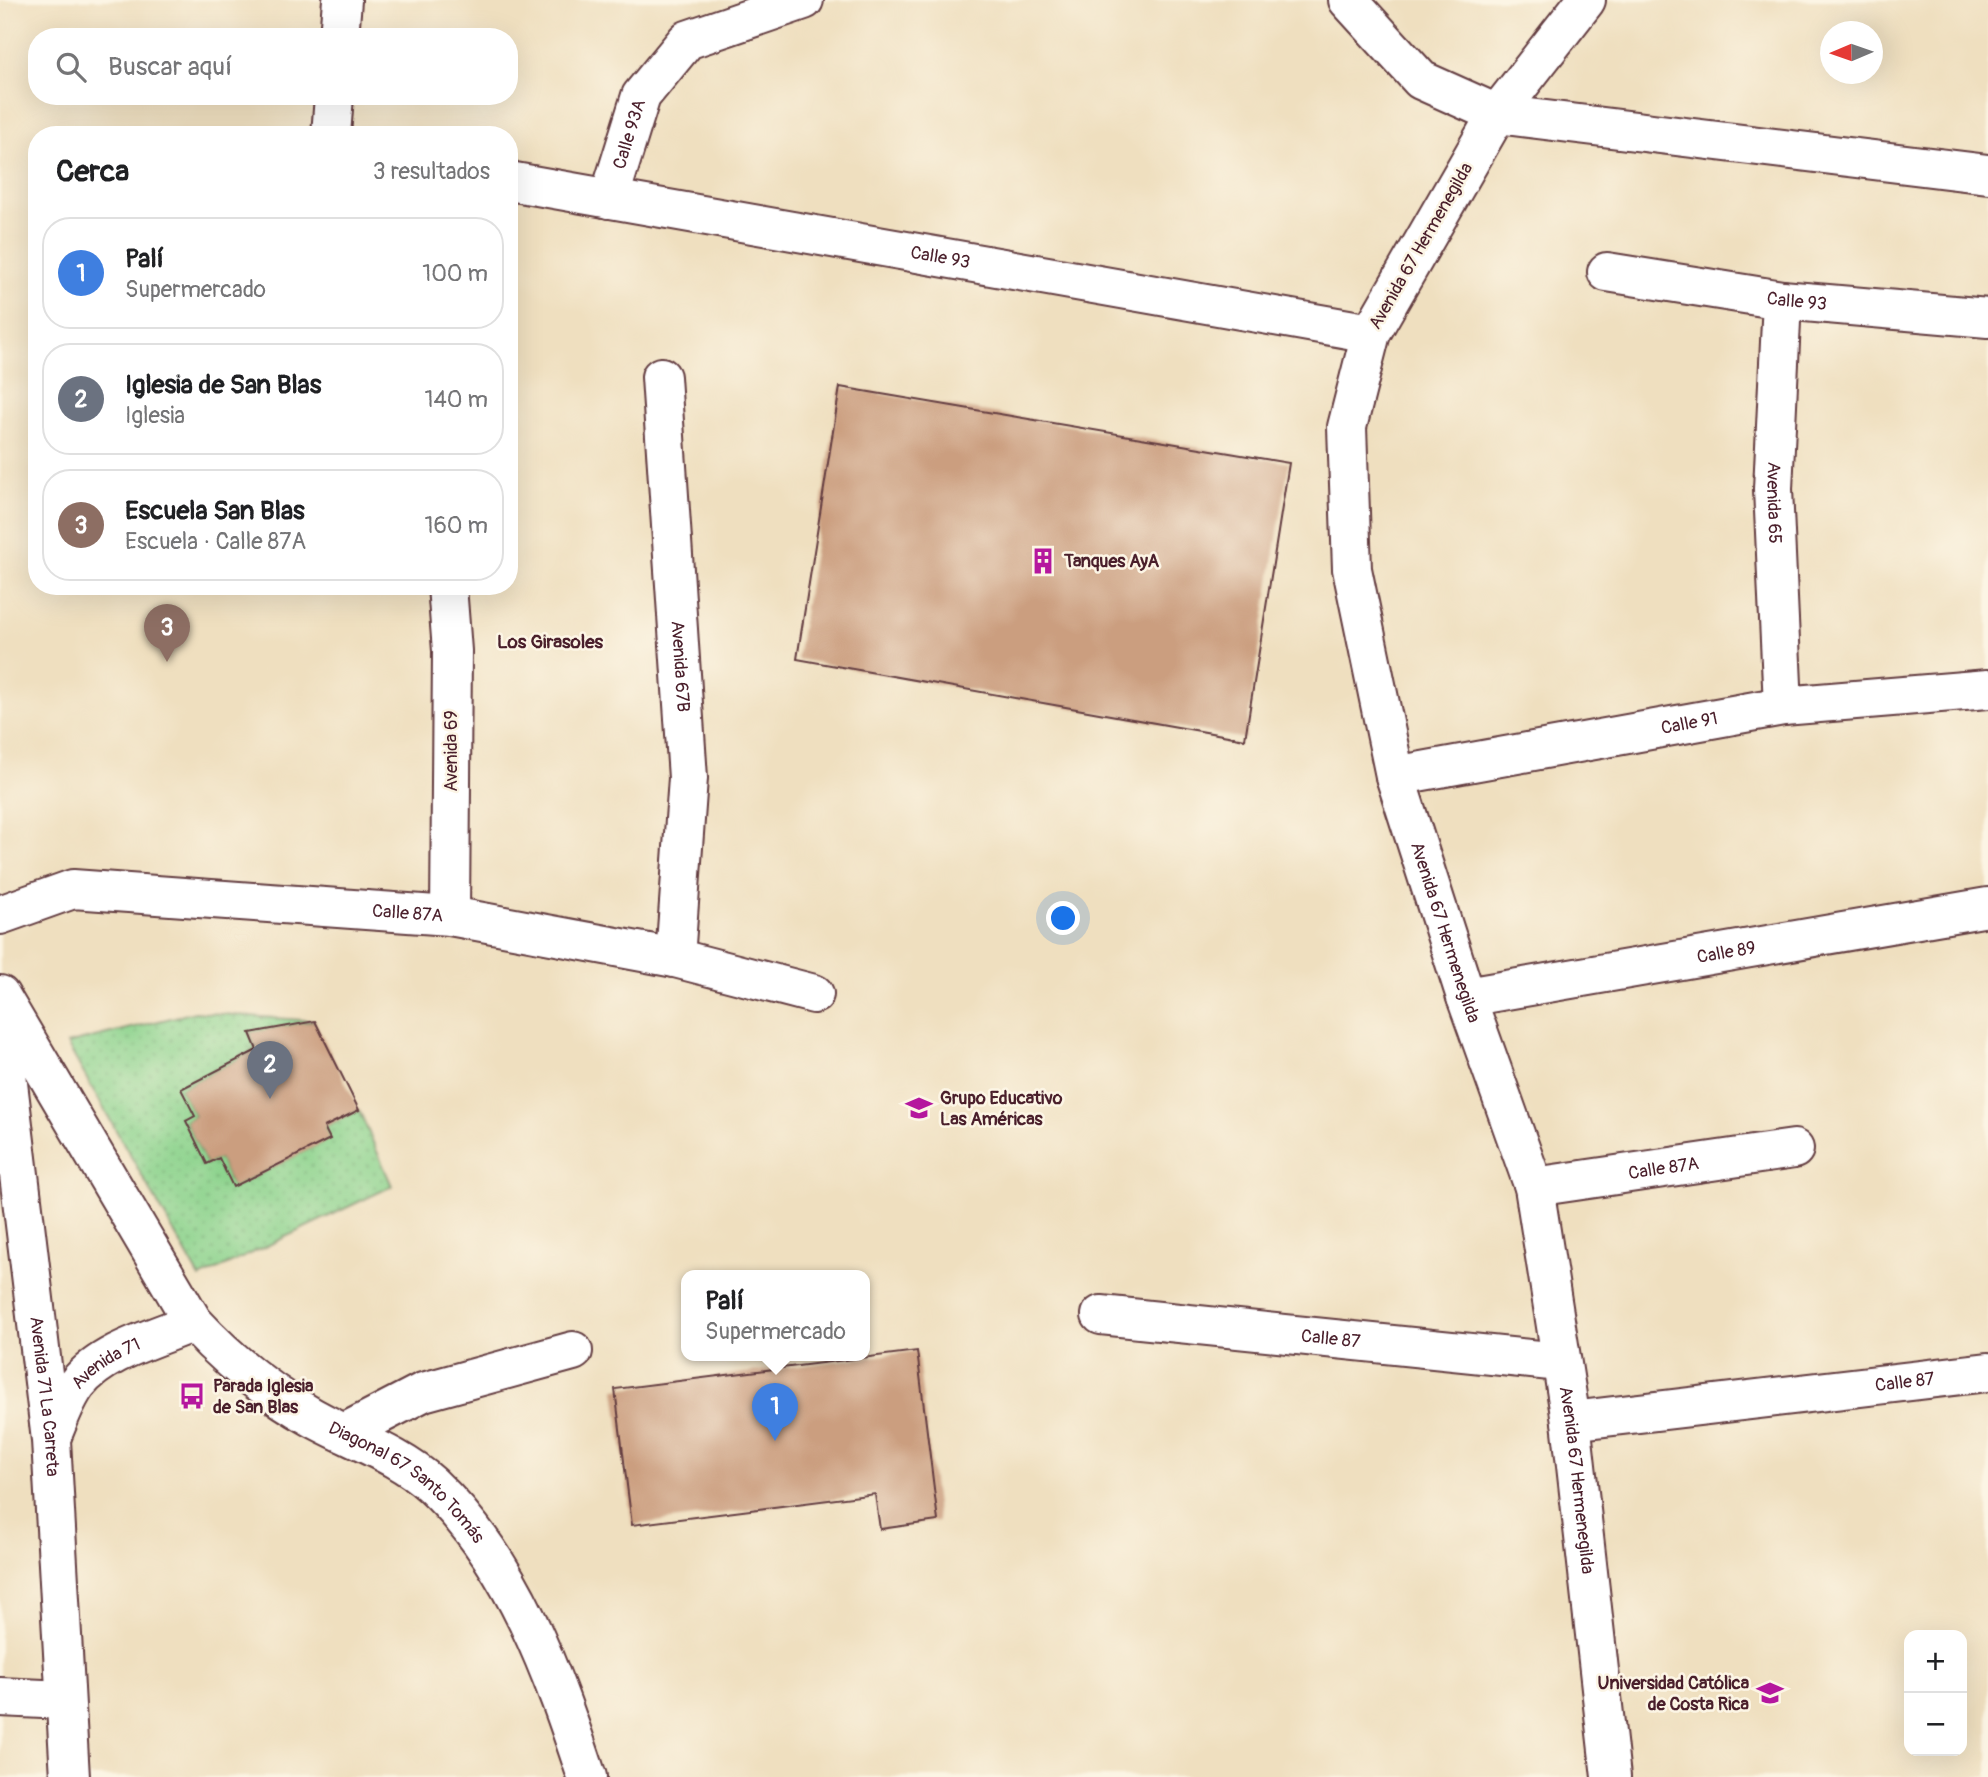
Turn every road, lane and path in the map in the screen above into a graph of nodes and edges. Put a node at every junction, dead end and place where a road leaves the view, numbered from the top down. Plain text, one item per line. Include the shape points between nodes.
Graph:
1 (342, 0) edge
2 (804, 0) edge
3 (1348, 0) edge
4 (1586, 0) edge
5 (340, 28) edge
6 (333, 105) edge
7 (1497, 114) junction
8 (332, 126) edge
9 (1988, 174) edge
10 (518, 183) edge
11 (609, 199) junction
12 (1607, 272) dead end
13 (1782, 300) junction
14 (1988, 318) edge
15 (1371, 333) junction
16 (662, 377) dead end
17 (448, 595) edge
18 (1988, 689) edge
19 (1783, 706) junction
20 (1395, 776) junction
21 (1988, 907) edge
22 (0, 915) edge
23 (450, 916) junction
24 (675, 958) junction
25 (814, 994) dead end
26 (0, 995) edge
27 (1466, 997) junction
28 (0, 1017) edge
29 (1794, 1149) dead end
30 (1534, 1187) junction
31 (1101, 1315) dead end
32 (193, 1322) junction
33 (573, 1351) dead end
34 (1560, 1362) junction
35 (1988, 1372) edge
36 (1571, 1421) junction
37 (344, 1433) junction
38 (51, 1440) junction
39 (0, 1696) edge
40 (65, 1700) junction
41 (70, 1777) edge
42 (587, 1777) edge
43 (1611, 1777) edge

1 - 5 street
2 - 11 street, Calle 93A via 687,40 641,96
3 - 7 street via 1422,80
4 - 7 street, Avenida 67 Hermenegilda
6 - 8 street
7 - 9 street
7 - 15 street, Avenida 67 Hermenegilda
10 - 11 street, Calle 93
11 - 15 street, Calle 93
12 - 13 street, Calle 93
13 - 14 street, Calle 93
13 - 19 street, Avenida 65 via 1773,489
15 - 20 street, Avenida 67 Hermenegilda via 1347,427 1352,569
16 - 24 street, Avenida 67B via 688,778
17 - 23 street, Avenida 69 via 452,651
18 - 19 street, Calle 91
19 - 20 street, Calle 91
20 - 27 street, Avenida 67 Hermenegilda
21 - 27 street, Calle 89
22 - 23 street, Calle 87A via 74,889
23 - 24 street, Calle 87A
24 - 25 street, Calle 87A
26 - 32 street, Diagonal 67 Santo Tomás
27 - 30 street, Avenida 67 Hermenegilda
28 - 38 street, Avenida 71 La Carreta
29 - 30 street, Calle 87A
30 - 34 street, Avenida 67 Hermenegilda
31 - 34 street, Calle 87
32 - 37 street, Diagonal 67 Santo Tomás via 258,1384
32 - 38 street, Avenida 71 via 116,1355 91,1371 64,1406
33 - 37 street via 423,1392
34 - 36 street, Avenida 67 Hermenegilda
35 - 36 street, Calle 87
36 - 43 street, Avenida 67 Hermenegilda
37 - 42 street, Diagonal 67 Santo Tomás via 431,1485 506,1579 562,1700
38 - 40 street, Avenida 71 La Carreta
39 - 40 street
40 - 41 street, Avenida 71 La Carreta

